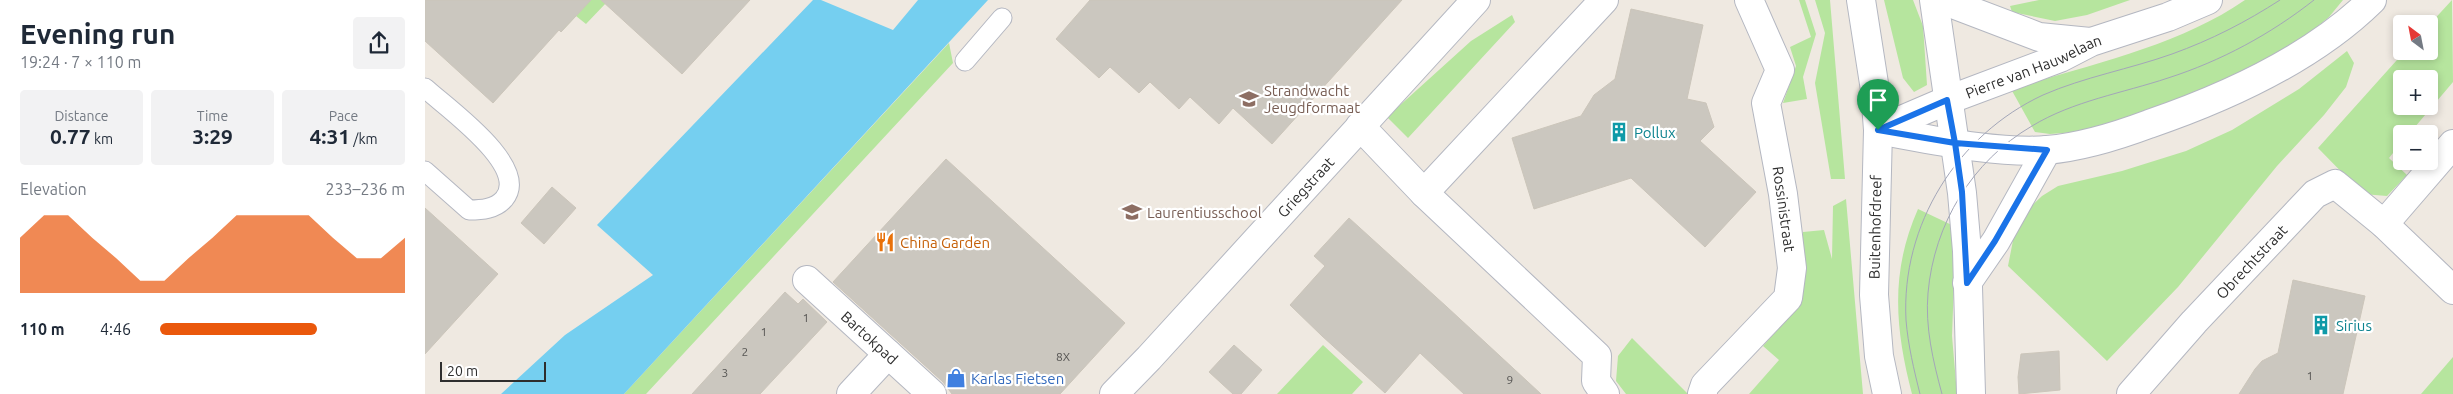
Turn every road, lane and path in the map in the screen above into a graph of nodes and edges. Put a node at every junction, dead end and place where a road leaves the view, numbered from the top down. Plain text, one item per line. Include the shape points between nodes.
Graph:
1 (1476, 0) edge
2 (1604, 0) edge
3 (1749, 0) edge
4 (1861, 0) edge
5 (1934, 0) edge
6 (1942, 0) edge
7 (2208, 0) edge
8 (2372, 0) edge
9 (1002, 18) dead end
10 (2091, 42) junction
11 (965, 61) dead end
12 (425, 88) edge
13 (1947, 100) junction
14 (1361, 126) junction
15 (1878, 130) junction
16 (1955, 143) junction
17 (2453, 144) edge
18 (2047, 150) junction
19 (425, 171) edge
20 (1424, 193) junction
21 (2385, 224) junction
22 (807, 280) dead end
23 (1967, 283) junction
24 (2453, 290) edge
25 (888, 354) junction
26 (1594, 390) edge
27 (851, 394) edge
28 (932, 394) edge
29 (1114, 394) edge
30 (1702, 394) edge
31 (1887, 394) edge
32 (1971, 394) edge
33 (2131, 394) edge

1 - 14 street, Griegstraat
2 - 20 street
3 - 30 street, Rossinistraat via 1780,70 1766,103 1783,194 1792,268 1788,298 1705,385
4 - 15 street, Buitenhofdreef
5 - 13 street
6 - 10 street via 2039,37
7 - 10 street, Pierre van Hauwelaan via 2169,17
8 - 18 street via 2300,56 2194,109 2111,138
9 - 11 lane
10 - 13 street, Pierre van Hauwelaan via 2060,58
12 - 19 lane via 499,154 510,176 509,192 499,204 483,210 469,210
13 - 15 street, Pierre van Hauwelaan
13 - 16 street
14 - 20 street
14 - 29 street, Griegstraat
15 - 16 street
15 - 31 street, Buitenhofdreef via 1874,295 1879,356
16 - 18 street
16 - 23 street
17 - 21 street
18 - 23 street
20 - 26 street via 1597,356
21 - 24 street, Obrechtstraat
21 - 33 street, Obrechtstraat via 2335,184 2315,194
22 - 25 street, Bartokpad
23 - 32 street
25 - 27 street
25 - 28 street, Bartokpad

